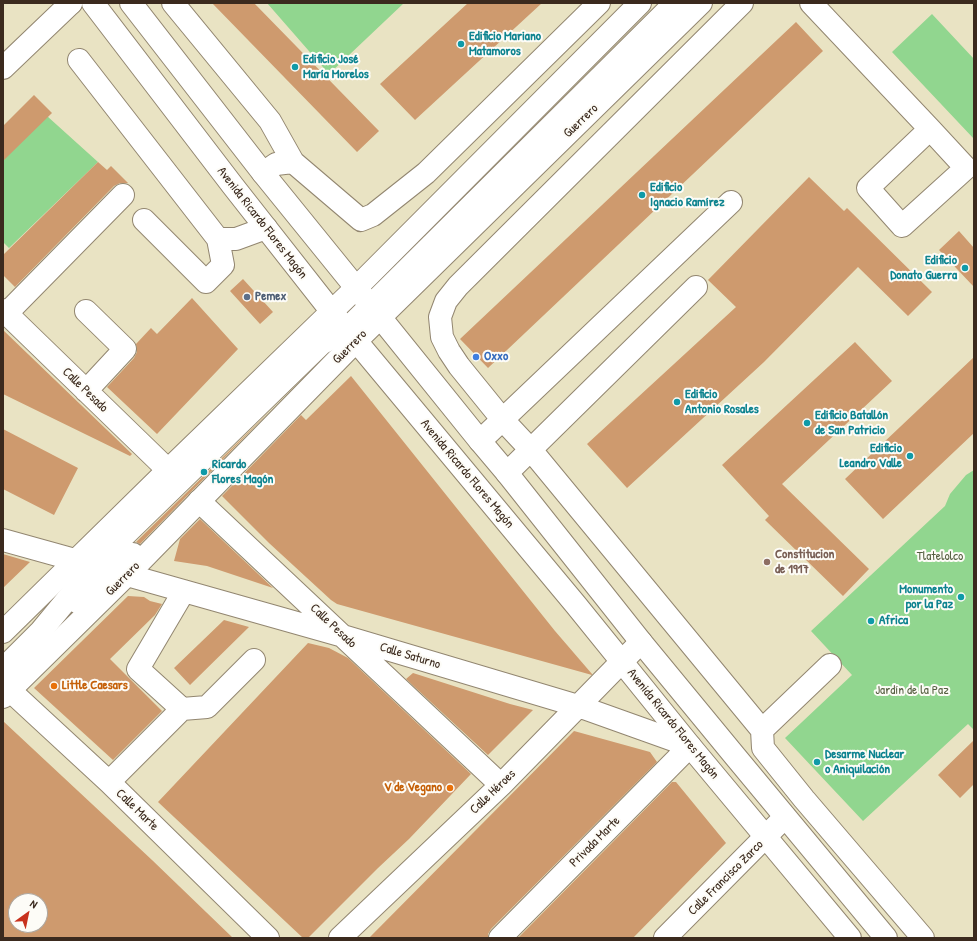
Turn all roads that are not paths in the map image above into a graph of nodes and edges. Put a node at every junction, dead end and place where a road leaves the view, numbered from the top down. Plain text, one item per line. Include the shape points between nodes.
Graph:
1 (71, 3) edge
2 (93, 3) edge
3 (131, 3) edge
4 (173, 3) edge
5 (599, 3) edge
6 (640, 3) edge
7 (675, 3) edge
8 (701, 3) edge
9 (742, 3) edge
10 (811, 3) edge
11 (79, 60) dead end
12 (3, 68) edge
13 (930, 130) dead end
14 (293, 162) junction
15 (263, 173) junction
16 (123, 195) dead end
17 (731, 202) dead end
18 (144, 220) dead end
19 (266, 228) junction
20 (218, 239) junction
21 (696, 287) dead end
22 (356, 288) junction
23 (86, 311) dead end
24 (375, 311) junction
25 (5, 312) edge
26 (332, 312) junction
27 (351, 335) junction
28 (422, 370) junction
29 (394, 385) junction
30 (86, 391) junction
31 (502, 419) junction
32 (480, 441) junction
33 (531, 450) junction
34 (168, 470) junction
35 (507, 472) junction
36 (199, 501) junction
37 (3, 540) edge
38 (75, 560) junction
39 (127, 575) junction
40 (184, 591) junction
41 (3, 632) edge
42 (344, 636) junction
43 (641, 642) junction
44 (254, 660) dead end
45 (623, 662) junction
46 (830, 665) dead end
47 (3, 669) edge
48 (5, 690) edge
49 (578, 706) junction
50 (182, 709) junction
51 (762, 730) junction
52 (690, 746) junction
53 (109, 782) junction
54 (501, 785) junction
55 (785, 817) junction
56 (766, 837) junction
57 (268, 938) edge
58 (340, 938) edge
59 (500, 938) edge
60 (665, 938) edge
61 (850, 938) edge
62 (886, 938) edge
63 (923, 938) edge

1 - 12 main road
2 - 19 main road, Avenida Ricardo Flores Magón
3 - 15 main road, Avenida Ricardo Flores Magón
4 - 14 main road via 270,121
5 - 14 main road via 426,173 374,215 361,220
6 - 22 main road
7 - 24 main road
8 - 24 main road, Guerrero
9 - 31 main road via 446,301 440,317 442,337 459,366
10 - 13 main road
11 - 20 main road
14 - 15 main road via 276,164
15 - 22 main road, Avenida Ricardo Flores Magón
16 - 25 main road
17 - 31 main road
18 - 20 main road via 206,282 223,265
19 - 20 main road via 236,239
19 - 26 main road, Avenida Ricardo Flores Magón
21 - 33 main road
22 - 24 main road, Avenida Ricardo Flores Magón
22 - 26 main road
23 - 30 main road via 125,349
24 - 27 main road, Guerrero
24 - 28 main road, Avenida Ricardo Flores Magón
25 - 30 main road, Calle Pesado
26 - 27 main road, Avenida Ricardo Flores Magón
26 - 34 main road
27 - 29 main road, Avenida Ricardo Flores Magón
27 - 36 main road, Guerrero
27 - 47 main road via 321,344 103,556 41,631
28 - 29 main road via 410,364 403,365 395,376
28 - 32 main road, Avenida Ricardo Flores Magón
29 - 45 main road, Avenida Ricardo Flores Magón
30 - 34 main road, Calle Pesado
31 - 32 main road
31 - 33 main road
32 - 35 main road, Avenida Ricardo Flores Magón
33 - 35 main road
33 - 51 main road
34 - 38 main road
35 - 43 main road, Avenida Ricardo Flores Magón
36 - 39 main road, Guerrero
36 - 42 main road, Calle Pesado
37 - 38 main road
38 - 41 main road
39 - 40 main road, Calle Saturno
39 - 48 main road, Guerrero
40 - 42 main road, Calle Saturno
40 - 50 main road via 138,669
42 - 49 main road, Calle Saturno
42 - 54 main road, Calle Pesado
43 - 45 main road, Calle Héroes
43 - 55 main road, Avenida Ricardo Flores Magón
44 - 50 main road via 207,707
45 - 49 main road, Calle Héroes
45 - 52 main road, Avenida Ricardo Flores Magón
46 - 51 main road
48 - 53 main road, Calle Marte
49 - 52 main road, Calle Saturno
49 - 54 main road, Calle Héroes
50 - 53 main road
51 - 63 main road via 763,748
52 - 56 main road, Avenida Ricardo Flores Magón
52 - 59 main road, Privada Marte
53 - 57 main road, Calle Marte
54 - 58 main road, Calle Héroes
55 - 56 main road, Calle Francisco Zarco
55 - 62 main road, Avenida Ricardo Flores Magón
56 - 60 main road, Calle Francisco Zarco
56 - 61 main road, Avenida Ricardo Flores Magón

